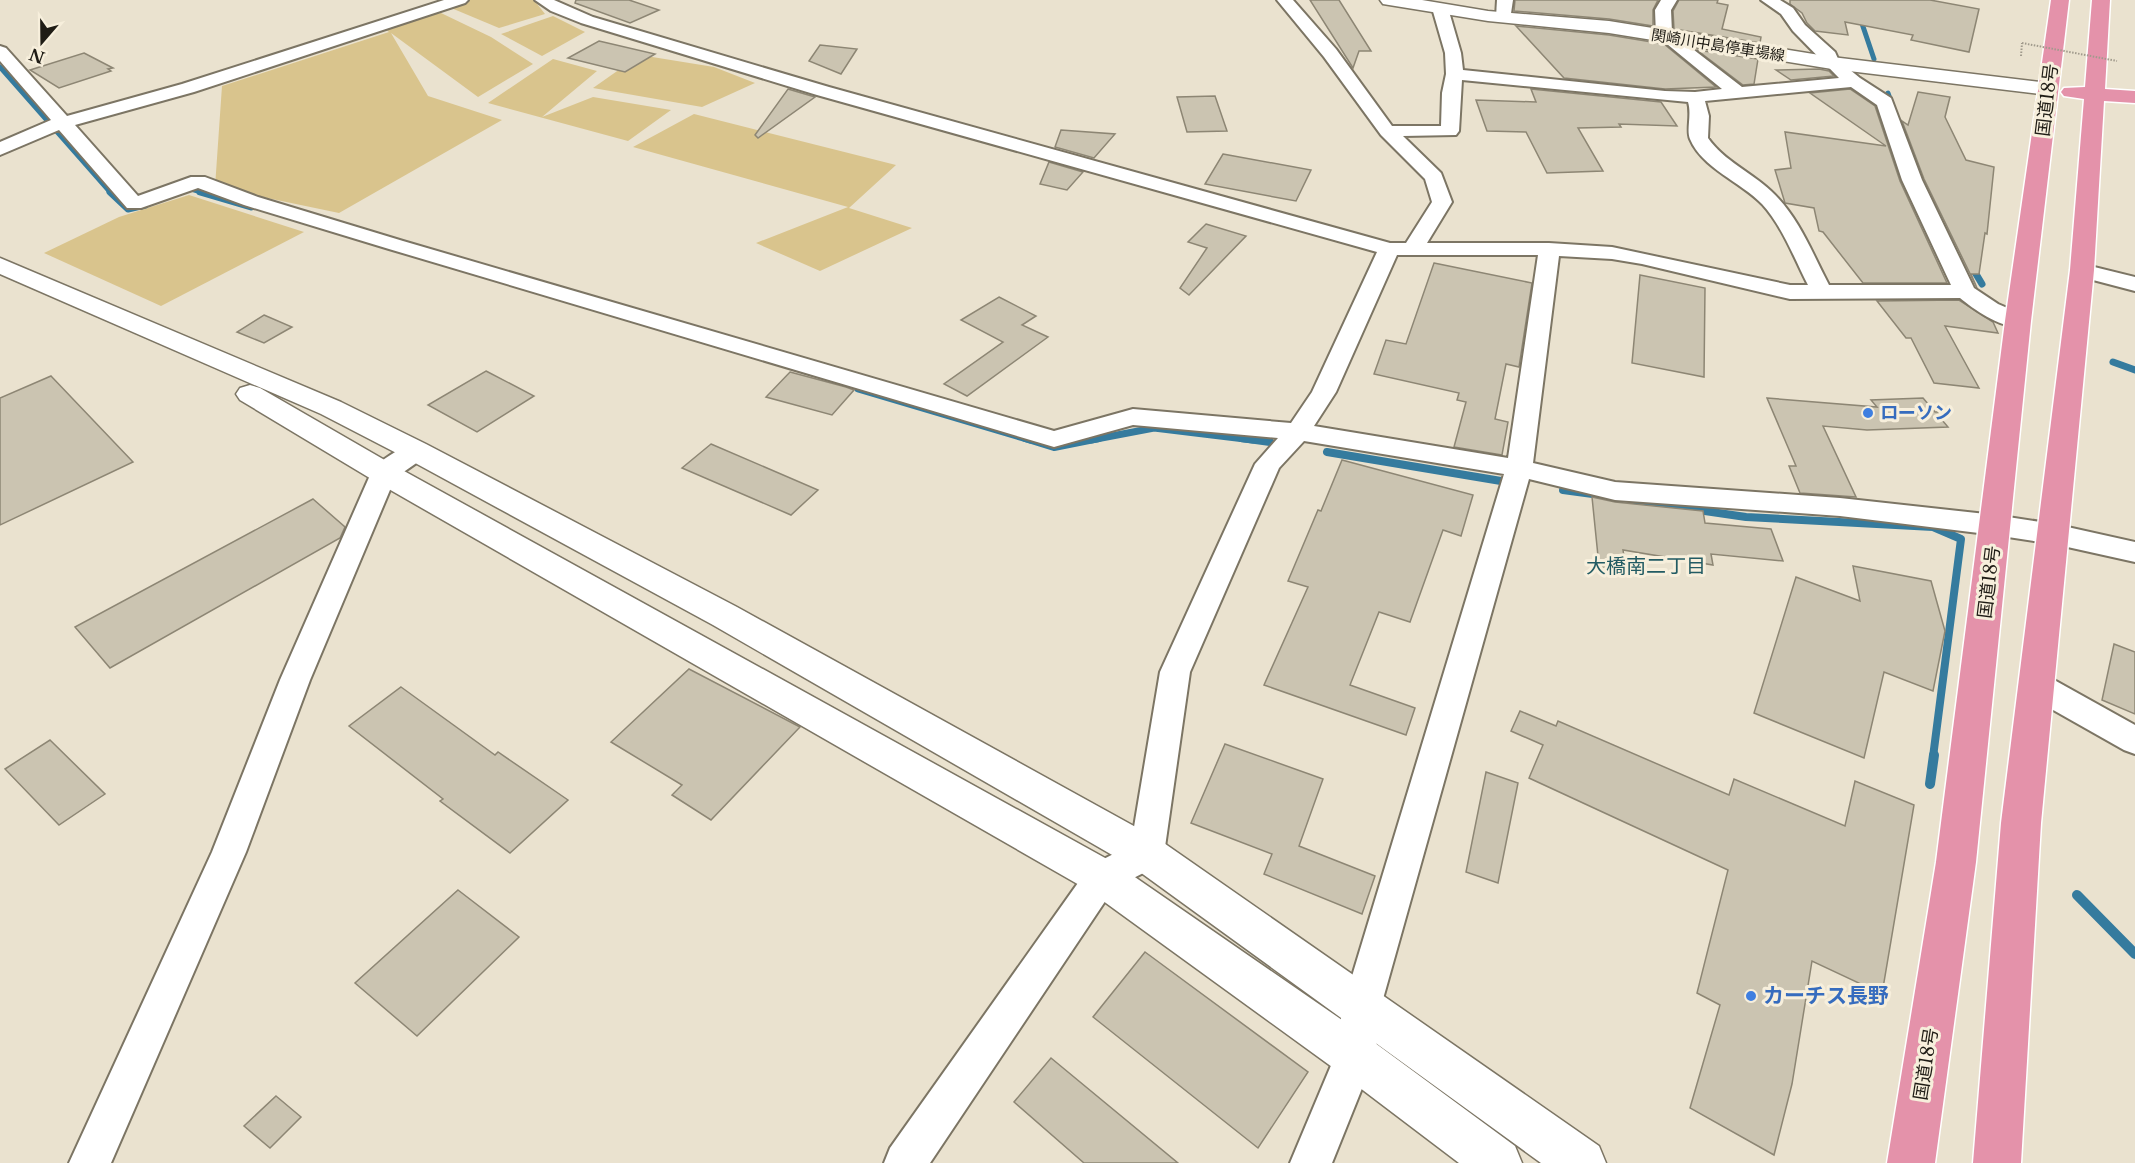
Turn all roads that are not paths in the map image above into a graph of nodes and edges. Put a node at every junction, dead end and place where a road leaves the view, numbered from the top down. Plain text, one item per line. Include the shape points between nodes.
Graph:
1 (460, 0) edge
2 (543, 0) edge
3 (1285, 0) edge
4 (1389, 0) edge
5 (1668, 0) edge
6 (1769, 0) edge
7 (2060, 0) edge
8 (2101, 0) edge
9 (1440, 8) junction
10 (1504, 9) edge
11 (1664, 35) junction
12 (0, 51) edge
13 (1832, 63) junction
14 (1455, 74) junction
15 (1854, 81) junction
16 (2048, 89) junction
17 (1738, 93) junction
18 (2093, 94) junction
19 (1695, 97) junction
20 (2135, 97) edge
21 (55, 125) junction
22 (1387, 131) junction
23 (0, 149) edge
24 (1413, 248) junction
25 (1389, 249) junction
26 (1549, 249) junction
27 (0, 265) edge
28 (2082, 270) junction
29 (2135, 284) edge
30 (0, 285) edge
31 (1965, 291) junction
32 (1821, 292) junction
33 (2018, 321) junction
34 (1299, 432) junction
35 (416, 451) junction
36 (1519, 468) junction
37 (384, 473) junction
38 (1995, 525) junction
39 (2055, 534) junction
40 (2135, 552) edge
41 (2036, 685) junction
42 (2135, 741) edge
43 (1147, 854) junction
44 (1102, 877) junction
45 (1362, 1006) junction
46 (1355, 1056) junction
47 (90, 1163) edge
48 (905, 1163) edge
49 (1311, 1163) edge
50 (1498, 1163) edge
51 (1582, 1163) edge
52 (1911, 1163) edge
53 (1997, 1163) edge

1 - 21 street via 188,88
2 - 25 street via 587,20 824,91
3 - 22 street
4 - 9 street, 関崎川中島停車場線
5 - 11 street via 1663,10
6 - 13 street via 1787,11
7 - 16 highway, 国道18号
8 - 18 highway
9 - 10 street, 関崎川中島停車場線
9 - 14 street
10 - 11 street, 関崎川中島停車場線
11 - 13 street, 関崎川中島停車場線
11 - 17 street
12 - 21 street
13 - 15 street
13 - 16 street, 関崎川中島停車場線
14 - 19 street
14 - 22 street via 1450,131
15 - 17 street
15 - 31 street via 1885,102 1912,180
16 - 18 highway
16 - 33 highway, 国道18号
17 - 19 street
18 - 20 highway
18 - 28 highway
19 - 32 street via 1699,140 1769,200 1784,218
21 - 23 street
21 - 34 street via 134,204 198,181 396,245 1054,439 1133,417
22 - 24 street via 1434,177 1442,201
24 - 25 street
24 - 26 street
25 - 34 street via 1324,392
26 - 32 street via 1632,256 1790,292
26 - 36 street
27 - 35 street via 331,408
28 - 29 street
28 - 39 highway
30 - 37 street via 262,399
31 - 32 street
31 - 33 street via 1999,315
33 - 38 highway, 国道18号
34 - 36 street
34 - 43 street via 1268,464 1175,672
35 - 37 street
35 - 43 street via 725,616
36 - 38 street via 1615,491 1840,507
36 - 45 street
37 - 44 street
37 - 47 street via 295,680 229,852
38 - 39 street
38 - 52 highway, 国道18号 via 1956,862
39 - 40 street
39 - 41 highway
41 - 42 street
41 - 53 highway via 2021,824
43 - 44 street
43 - 45 street
44 - 46 street
44 - 48 street
45 - 46 street
45 - 51 street
46 - 49 street
46 - 50 street

